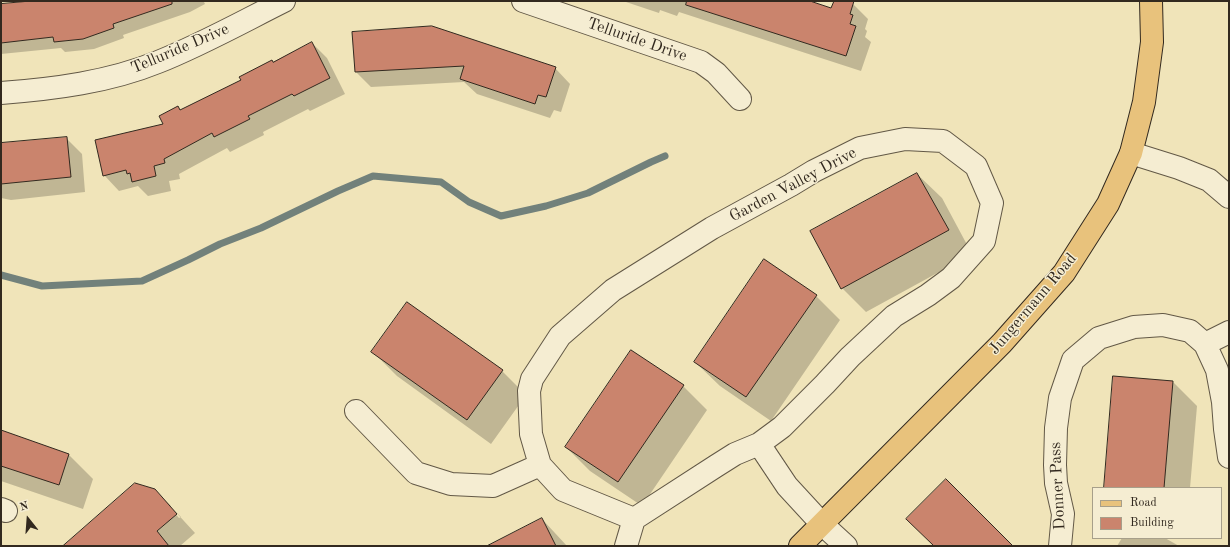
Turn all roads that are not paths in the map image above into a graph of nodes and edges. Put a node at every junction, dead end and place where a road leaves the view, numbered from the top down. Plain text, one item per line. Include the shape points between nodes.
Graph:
1 (284, 1) edge
2 (523, 1) edge
3 (1151, 1) edge
4 (1, 93) edge
5 (740, 99) dead end
6 (1131, 153) junction
7 (1229, 197) edge
8 (1229, 332) edge
9 (1205, 344) junction
10 (356, 411) dead end
11 (759, 444) junction
12 (1229, 457) edge
13 (540, 465) junction
14 (634, 519) junction
15 (822, 524) junction
16 (626, 546) edge
17 (800, 546) edge
18 (846, 546) edge
19 (1060, 546) edge

1 - 4 street, Telluride Drive via 157,63 76,85
2 - 5 street, Telluride Drive via 701,62 716,73
3 - 6 main road, Jungermann Road via 1152,42 1144,102
6 - 7 street via 1209,180
6 - 15 main road, Jungermann Road via 1108,204 1064,273 1002,343
8 - 9 street
9 - 12 street, Donner Pass via 1217,370
9 - 19 street, Donner Pass via 1190,331 1163,324 1134,327 1099,338 1073,360 1060,398 1056,428 1056,483 1063,514
10 - 13 street via 416,473 452,484 493,486
11 - 13 street, Garden Valley Drive via 782,426 850,356 894,316 951,278 984,241 992,203 976,166 943,141 904,138 860,148 712,228 613,290 560,336 532,379 529,391 531,434
11 - 14 street, Garden Valley Drive via 735,454
11 - 15 street via 787,486
13 - 14 street, Garden Valley Drive via 563,490
14 - 16 street
15 - 17 main road, Jungermann Road
15 - 18 street

